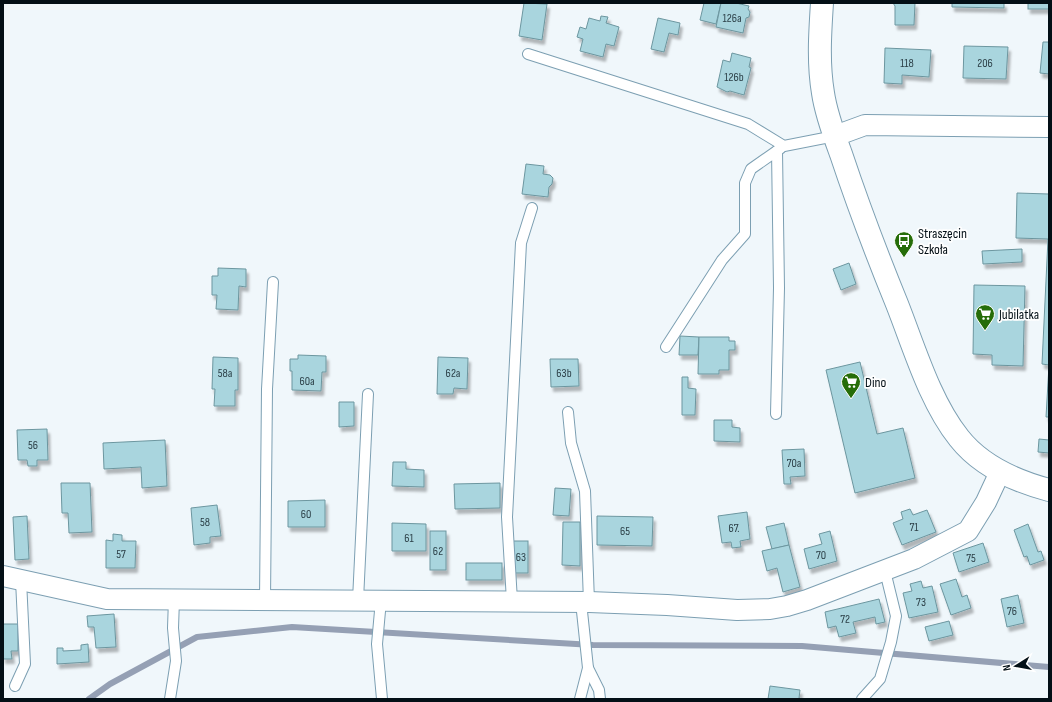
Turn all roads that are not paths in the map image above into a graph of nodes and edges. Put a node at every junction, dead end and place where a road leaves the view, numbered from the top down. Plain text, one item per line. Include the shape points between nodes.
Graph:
1 (822, 3) edge
2 (528, 54) dead end
3 (1049, 127) edge
4 (835, 136) junction
5 (780, 148) junction
6 (532, 208) dead end
7 (273, 282) dead end
8 (666, 347) dead end
9 (368, 394) dead end
10 (568, 412) dead end
11 (776, 414) dead end
12 (1000, 472) junction
13 (1049, 490) edge
14 (885, 571) junction
15 (12, 578) edge
16 (174, 599) junction
17 (265, 600) junction
18 (358, 600) junction
19 (381, 600) junction
20 (512, 601) junction
21 (585, 602) junction
22 (587, 664) junction
23 (15, 686) dead end
24 (170, 699) edge
25 (382, 699) edge
26 (580, 699) edge
27 (600, 699) edge
28 (862, 699) edge

1 - 4 street via 820,68 823,95
2 - 5 lane via 748,124
3 - 4 street via 865,125
4 - 5 lane
4 - 12 street via 879,259 936,402 958,438 971,452
5 - 8 lane via 751,169 745,183 745,234 722,260
5 - 11 lane
6 - 20 lane via 521,243 507,517
7 - 17 lane via 267,389
9 - 18 lane
10 - 21 lane via 571,443 585,492
12 - 13 street
12 - 14 street via 968,531
14 - 21 street via 807,600 770,609 737,610
14 - 28 lane via 896,616 880,679
15 - 16 street via 107,599
15 - 23 lane via 24,664
16 - 17 street
16 - 24 lane via 176,661
17 - 18 street
18 - 19 street
19 - 20 street
19 - 25 lane via 377,644
20 - 21 street
21 - 22 lane
22 - 26 lane
22 - 27 lane via 599,690

